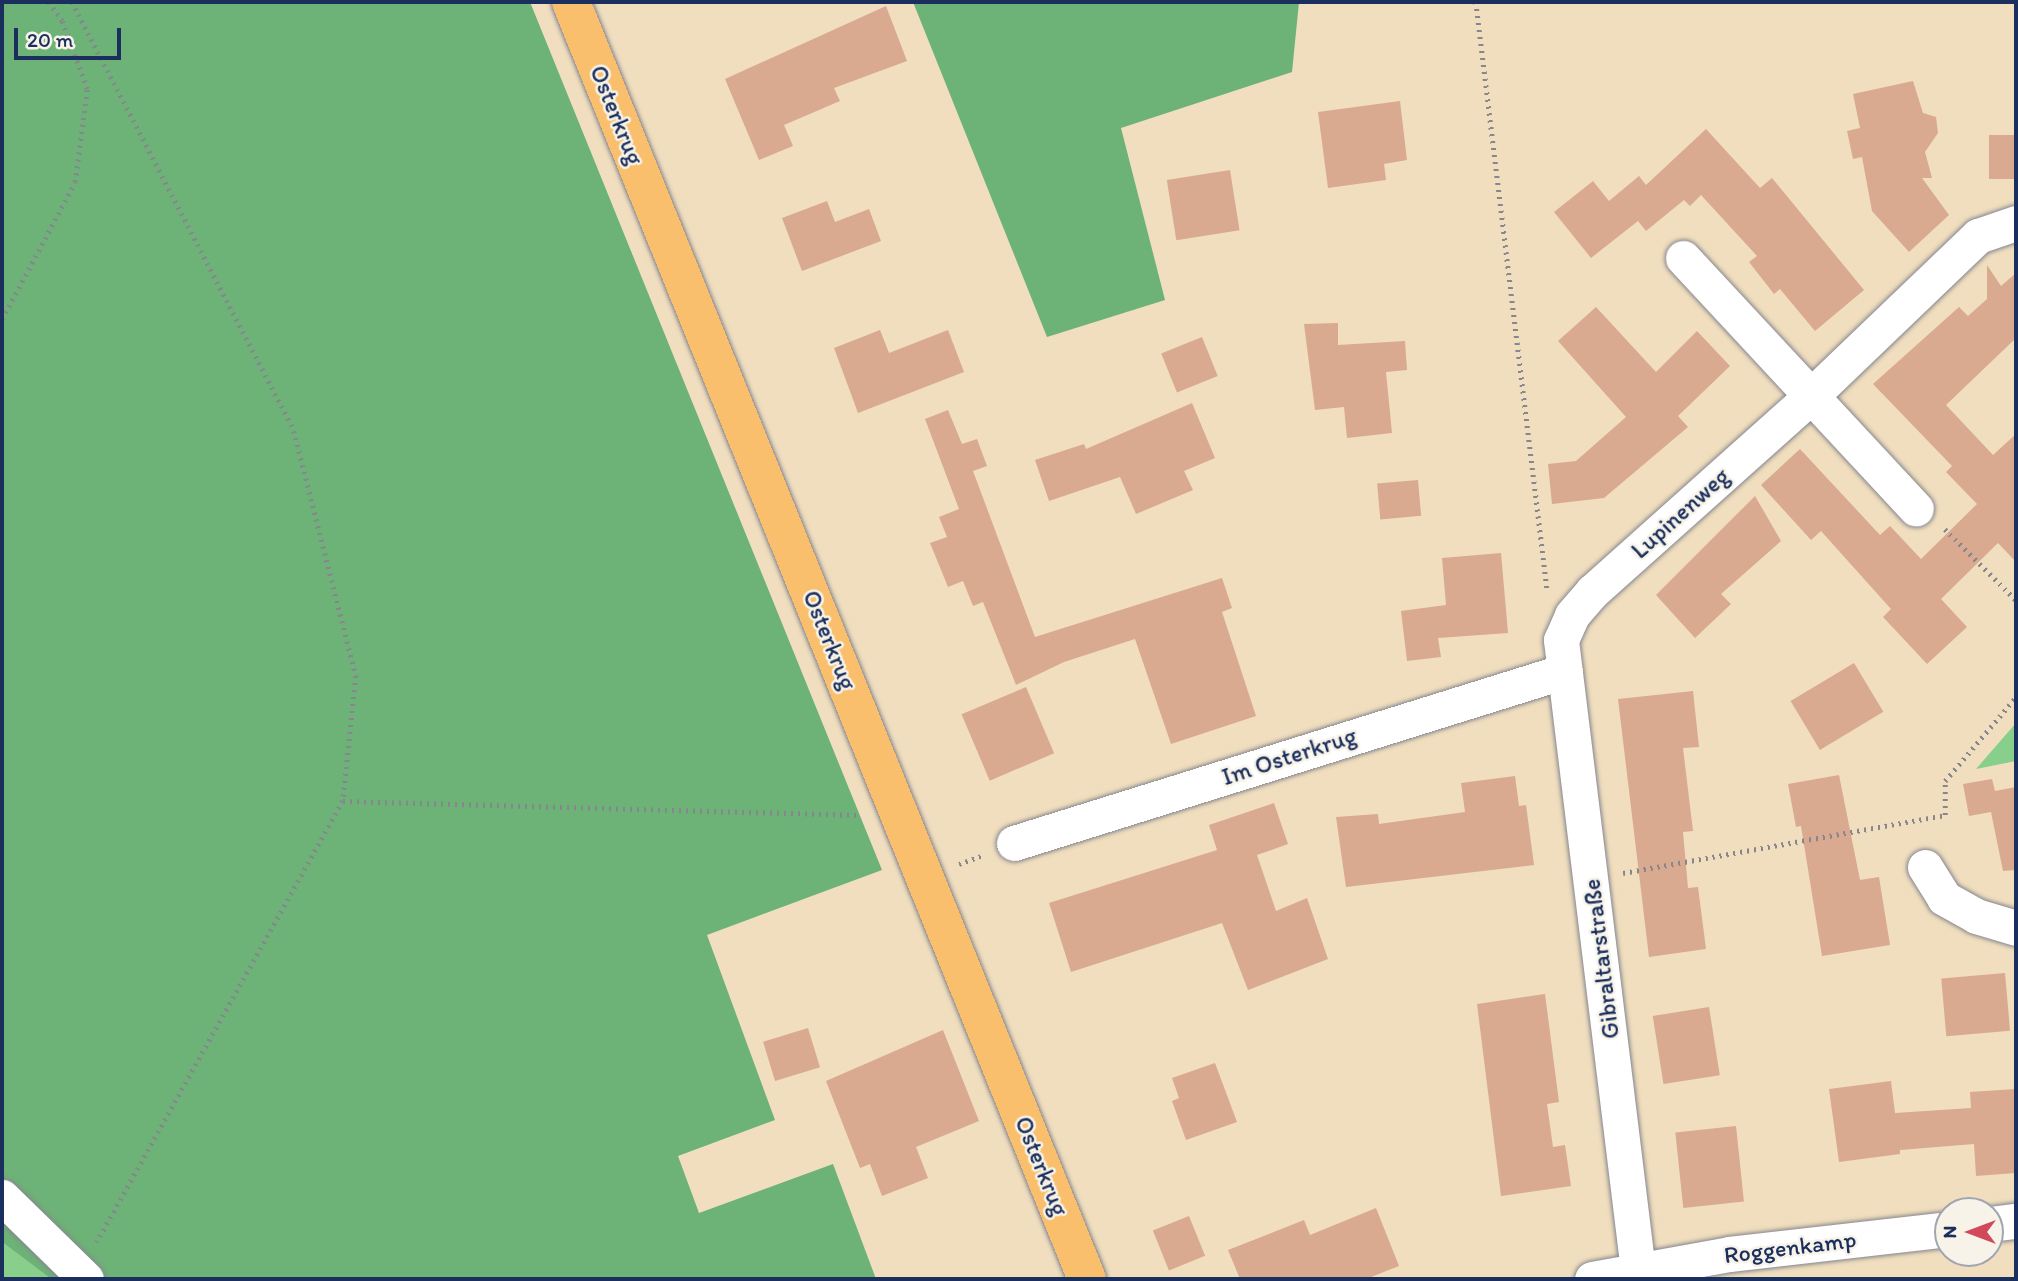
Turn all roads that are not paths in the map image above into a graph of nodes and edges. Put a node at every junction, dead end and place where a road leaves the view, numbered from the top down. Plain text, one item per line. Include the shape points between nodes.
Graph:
1 (571, 2) edge
2 (2016, 223) edge
3 (1683, 258) dead end
4 (1812, 395) junction
5 (1916, 509) road end
6 (1563, 655) junction
7 (1014, 843) dead end
8 (1925, 867) dead end
9 (2016, 928) edge
10 (2, 1197) edge
11 (1934, 1231) edge
12 (1638, 1274) edge
13 (83, 1276) edge
14 (1087, 1279) edge
15 (1592, 1279) edge

1 - 14 main road, Osterkrug
2 - 4 street, Lupinenweg via 1978,236
3 - 4 street
4 - 5 street
4 - 6 street, Lupinenweg via 1593,591 1572,615
6 - 7 street, Im Osterkrug
6 - 12 street, Gibraltarstraße
8 - 9 street via 1944,898 1976,916
10 - 13 street
11 - 12 street, Roggenkamp
12 - 15 street, Roggenkamp

